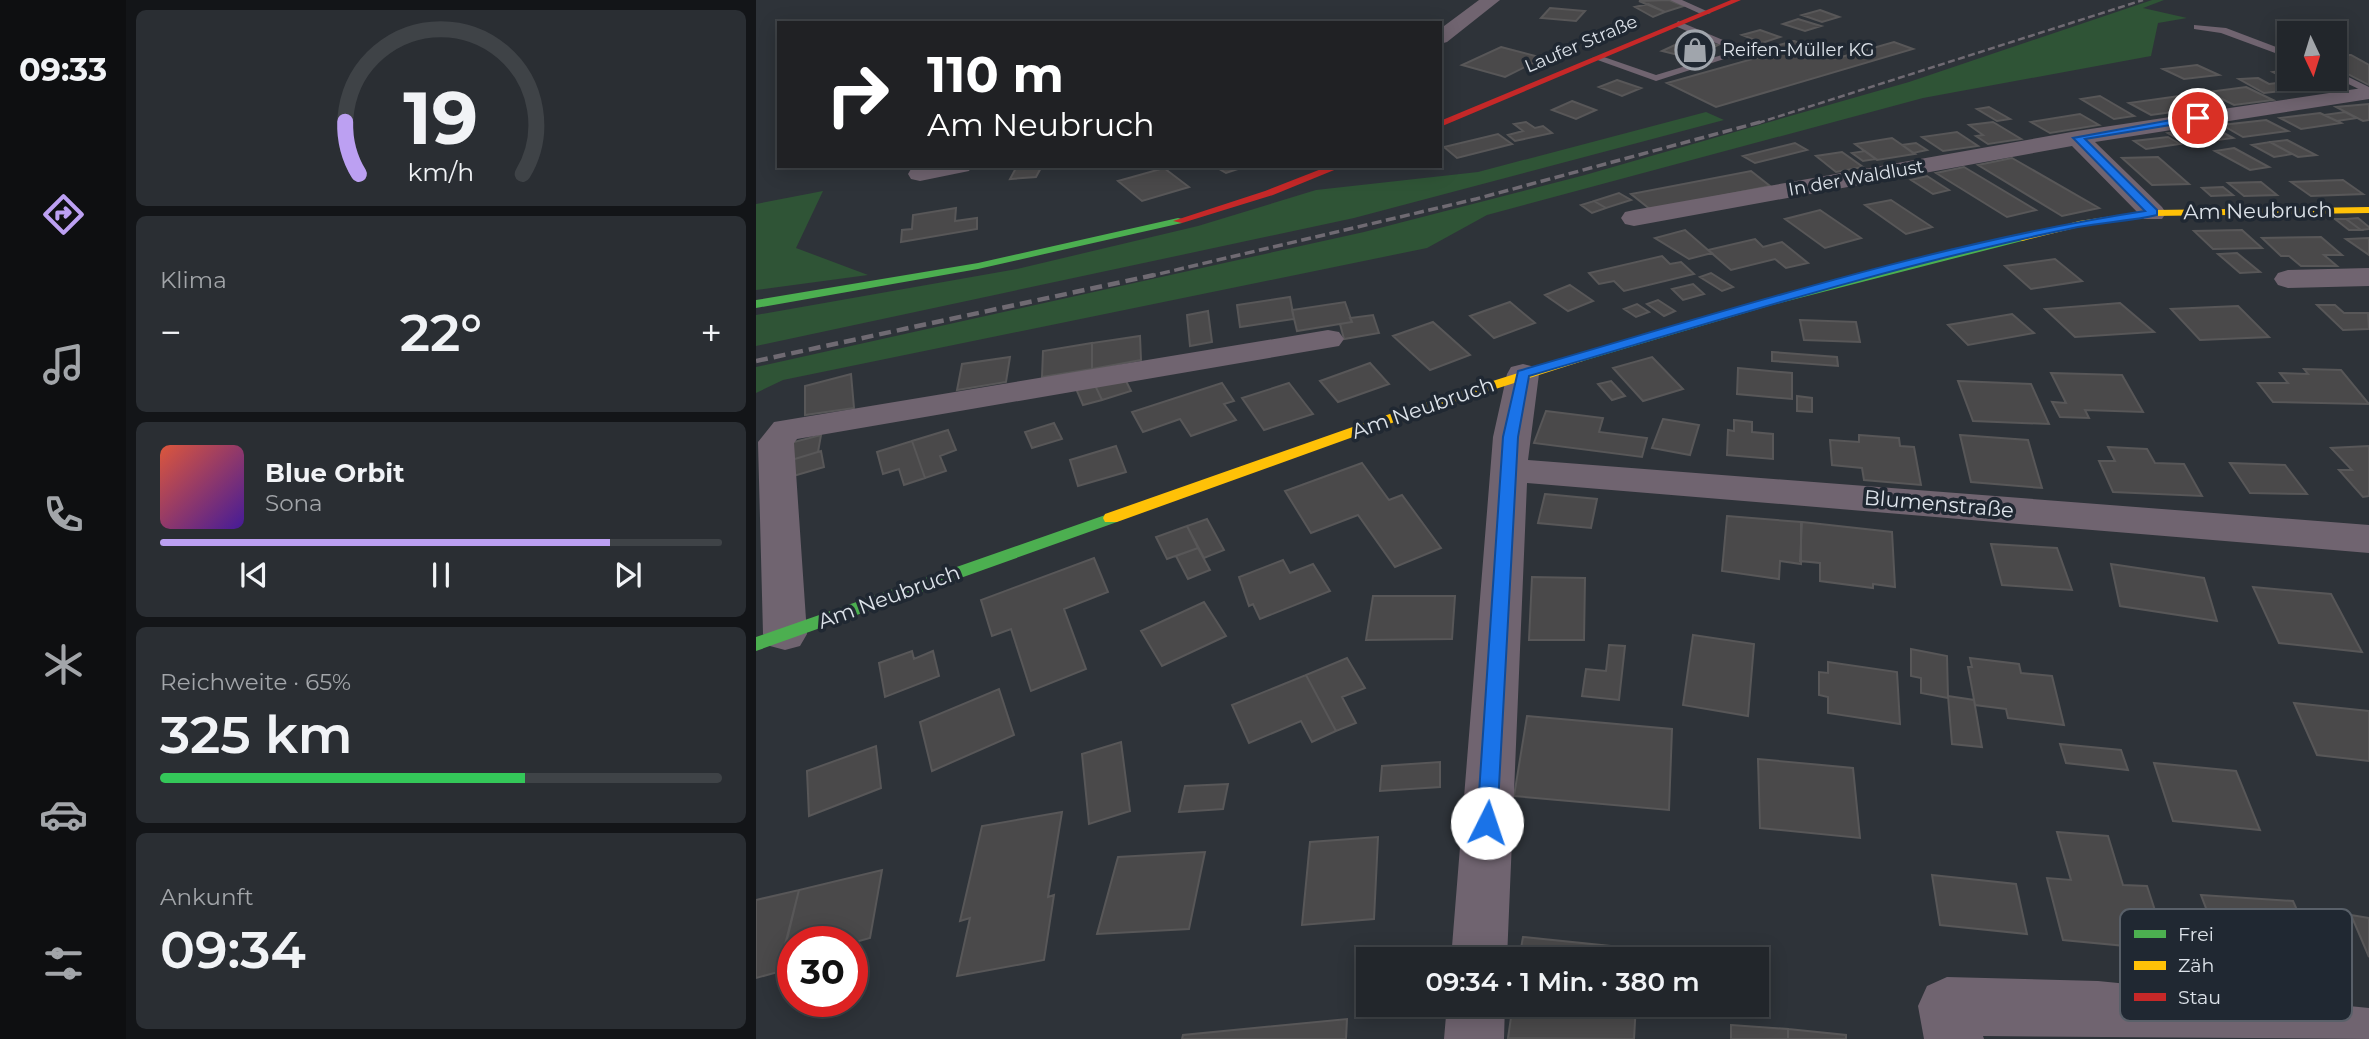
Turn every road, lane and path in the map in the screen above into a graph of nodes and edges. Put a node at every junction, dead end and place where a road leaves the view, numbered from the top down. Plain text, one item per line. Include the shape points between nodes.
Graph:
1 (1491, 0) edge
2 (1674, 0) edge
3 (1737, 0) edge
4 (1706, 13) junction
5 (1678, 24) junction
6 (2197, 27) dead end
7 (1442, 37) edge
8 (2277, 51) edge
9 (1597, 58) junction
10 (2347, 81) edge
11 (2369, 92) edge
12 (1442, 123) edge
13 (2077, 138) junction
14 (950, 168) edge
15 (1333, 168) edge
16 (920, 174) dead end
17 (2369, 210) edge
18 (2153, 213) junction
19 (1634, 218) dead end
20 (2369, 277) edge
21 (2288, 279) dead end
22 (756, 304) edge
23 (1328, 339) dead end
24 (1523, 374) junction
25 (1509, 470) junction
26 (2369, 539) edge
27 (770, 639) edge
28 (1480, 947) edge
29 (2120, 1012) edge
30 (1475, 1017) edge
31 (2204, 1021) edge
32 (2369, 1038) edge
33 (1474, 1039) edge
34 (1954, 1039) edge

1 - 7 street
2 - 4 lane
3 - 4 street, Laufer Straße
4 - 5 street, Laufer Straße
5 - 9 street, Laufer Straße
5 - 9 lane via 1744,51 1656,78
6 - 8 lane via 2222,30
9 - 12 street, Laufer Straße
10 - 11 lane
11 - 13 street, In der Waldlust
13 - 18 street
13 - 19 street, In der Waldlust
14 - 16 street
15 - 22 street via 1166,226 1025,257
17 - 18 street, Am Neubruch
18 - 24 street, Am Neubruch via 2079,224 1933,259
20 - 21 street
23 - 27 street, Am Neubruch via 786,430 776,442
24 - 25 street
24 - 27 street, Am Neubruch
25 - 26 street, Blumenstraße
25 - 28 street
29 - 34 street via 1947,1006
30 - 33 street
31 - 32 street

